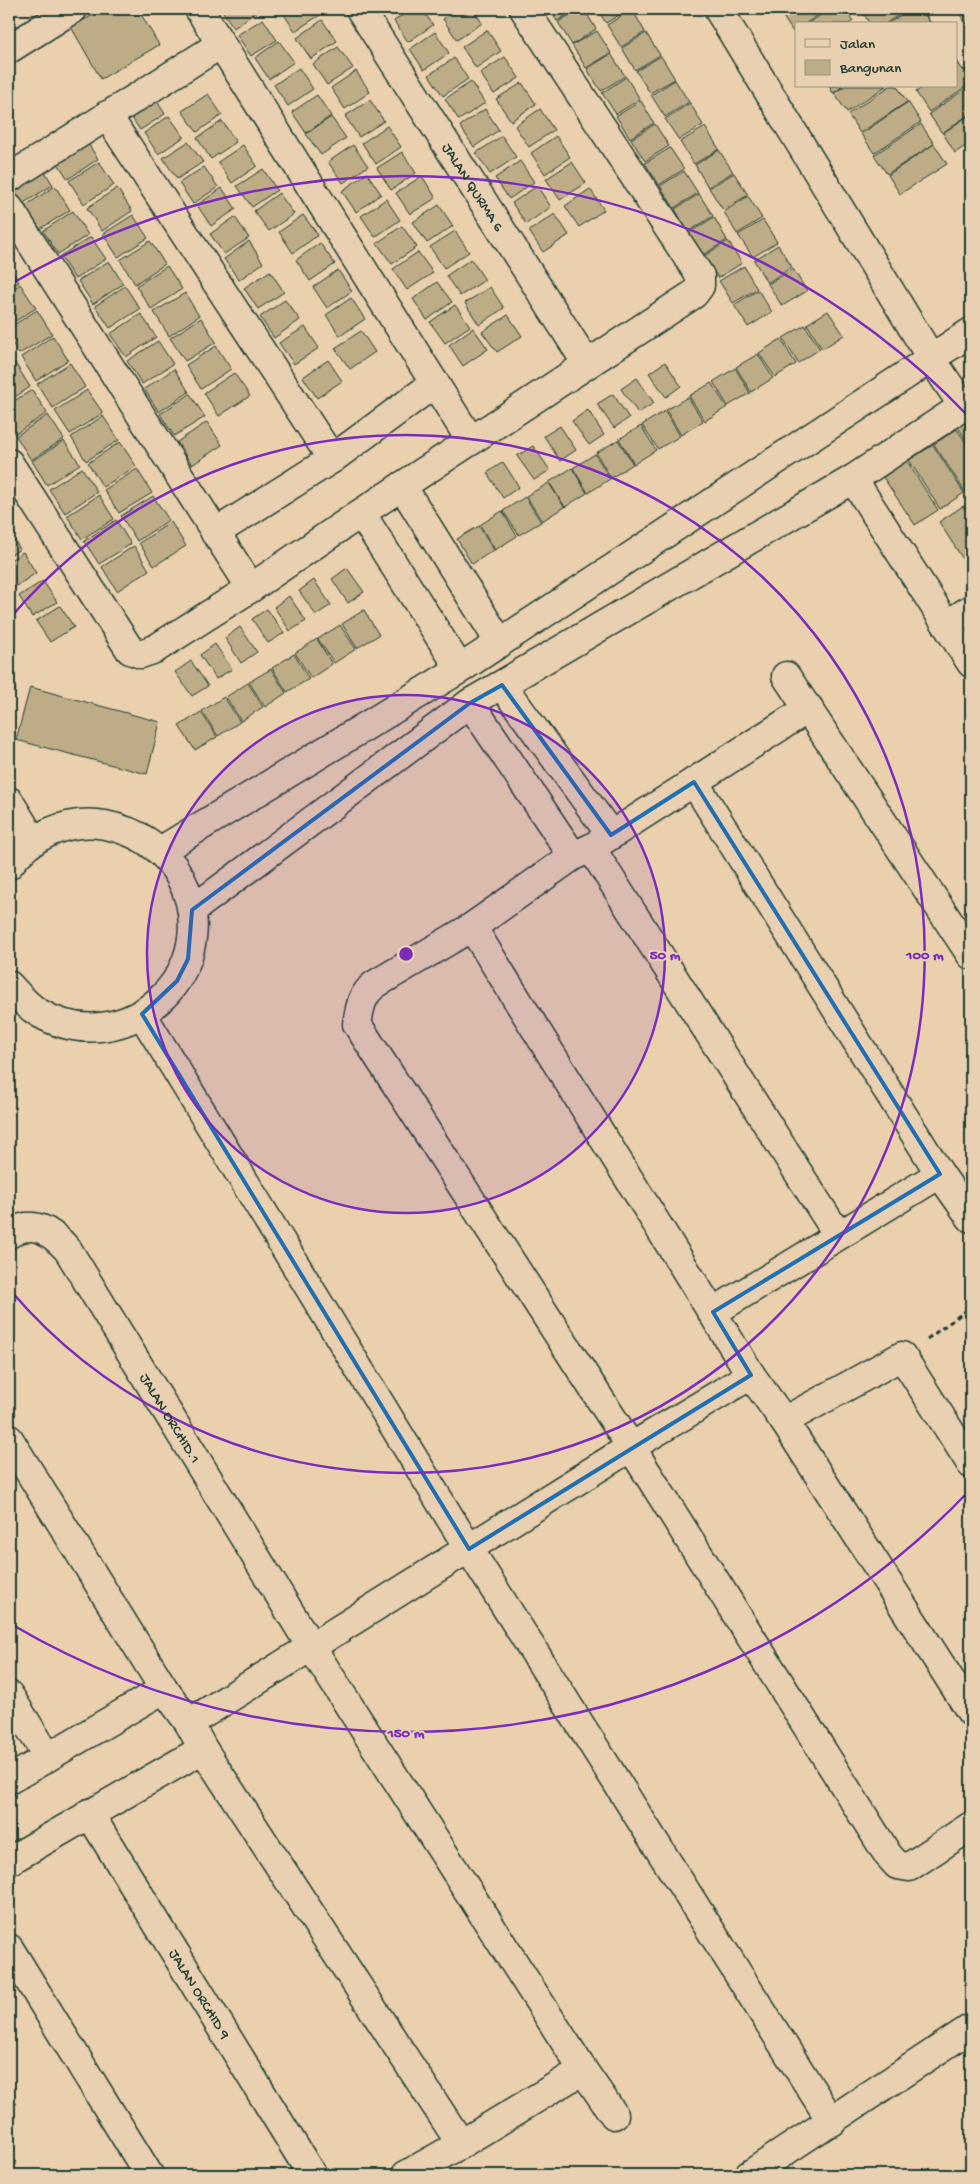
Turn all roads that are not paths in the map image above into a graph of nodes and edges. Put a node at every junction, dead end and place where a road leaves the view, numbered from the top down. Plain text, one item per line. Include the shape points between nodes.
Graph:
1 (73, 9) edge
2 (199, 9) edge
3 (360, 9) edge
4 (524, 9) edge
5 (718, 9) edge
6 (939, 9) edge
7 (43, 17) edge
8 (948, 22) edge
9 (958, 37) edge
10 (221, 44) junction
11 (9, 49) edge
12 (971, 57) edge
13 (107, 115) junction
14 (9, 178) edge
15 (9, 208) edge
16 (971, 332) edge
17 (931, 358) junction
18 (587, 364) junction
19 (434, 383) junction
20 (967, 404) edge
21 (471, 441) junction
22 (332, 459) junction
23 (9, 463) edge
24 (853, 479) junction
25 (402, 486) junction
26 (361, 513) junction
27 (215, 532) junction
28 (251, 588) junction
29 (971, 609) edge
30 (947, 625) junction
31 (500, 643) junction
32 (971, 663) edge
33 (460, 669) junction
34 (786, 676) dead end
35 (502, 685) junction
36 (470, 704) junction
37 (809, 708) junction
38 (694, 782) junction
39 (9, 801) edge
40 (33, 841) junction
41 (592, 847) junction
42 (160, 851) junction
43 (9, 866) edge
44 (192, 910) junction
45 (472, 927) junction
46 (971, 955) edge
47 (13, 998) edge
48 (142, 1014) junction
49 (940, 1174) junction
50 (971, 1218) edge
51 (9, 1234) edge
52 (838, 1235) junction
53 (712, 1312) junction
54 (751, 1375) junction
55 (784, 1421) junction
56 (9, 1439) edge
57 (631, 1447) junction
58 (971, 1464) edge
59 (469, 1549) junction
60 (310, 1645) junction
61 (164, 1689) junction
62 (9, 1695) edge
63 (971, 1712) edge
64 (189, 1723) junction
65 (203, 1749) junction
66 (48, 1757) junction
67 (9, 1780) edge
68 (89, 1813) junction
69 (971, 1826) edge
70 (9, 1861) edge
71 (9, 1948) edge
72 (971, 2028) edge
73 (583, 2070) junction
74 (614, 2115) dead end
75 (832, 2122) junction
76 (461, 2144) junction
77 (149, 2175) edge
78 (312, 2175) edge
79 (406, 2175) edge
80 (750, 2175) edge

1 - 7 street
2 - 10 street
3 - 18 street, JALAN QURMA 6
4 - 18 street via 700,276 700,286 694,294
5 - 17 street
6 - 8 street
7 - 11 street
9 - 12 street
10 - 13 street
10 - 19 street
13 - 14 street
13 - 22 street
15 - 27 street
16 - 17 street
17 - 20 street
17 - 31 street
18 - 21 street
19 - 21 street
19 - 22 street
20 - 24 street
21 - 25 street
22 - 27 street
23 - 28 street via 130,650 140,654 155,648
24 - 30 street
24 - 35 street
25 - 26 street
25 - 31 street
26 - 28 street
26 - 33 street
27 - 28 street
29 - 30 street
30 - 32 street
31 - 33 street
33 - 42 street
34 - 37 street
35 - 36 street
35 - 41 street
36 - 41 street
36 - 44 street
37 - 38 street
37 - 46 street
38 - 41 street
38 - 49 street
39 - 40 street
40 - 42 street via 60,828 98,823 121,828
40 - 43 street
41 - 45 street
41 - 52 street
42 - 44 street via 186,888
44 - 48 street via 193,935 188,959 177,981 161,1000
45 - 53 street
45 - 57 street via 374,985 361,1001 357,1024
47 - 48 street via 59,1022 80,1027 101,1027
48 - 59 street
49 - 50 street
49 - 52 street
51 - 60 street, JALAN ORCHID.1 via 18,1228 32,1226 56,1237 68,1250
52 - 53 street
53 - 54 street
54 - 55 street
54 - 57 street
55 - 58 street via 902,1356
55 - 63 street
56 - 61 street
57 - 59 street
57 - 69 street via 888,1855 897,1865 909,1867
59 - 60 street
59 - 75 street
60 - 64 street
60 - 73 street, JALAN ORCHID.1
61 - 64 street
61 - 66 street
62 - 66 street
64 - 65 street
65 - 68 street
65 - 76 street
66 - 67 street
68 - 70 street
68 - 78 street, JALAN ORCHID 9
71 - 77 street
72 - 75 street
73 - 74 street, JALAN ORCHID.1
73 - 76 street
75 - 80 street
76 - 79 street

